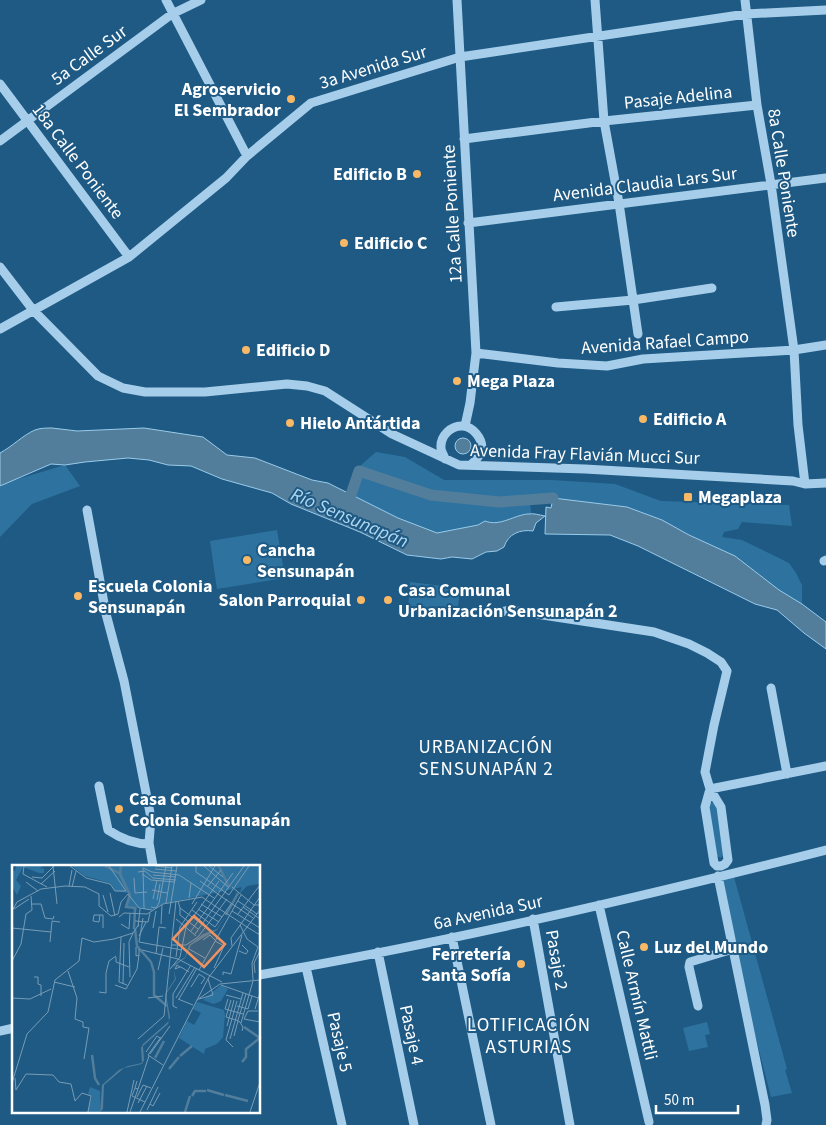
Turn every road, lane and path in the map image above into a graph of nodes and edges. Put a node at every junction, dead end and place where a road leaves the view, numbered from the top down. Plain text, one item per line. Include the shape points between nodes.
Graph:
1 (166, 0) edge
2 (201, 0) edge
3 (457, 0) edge
4 (595, 0) edge
5 (745, 0) edge
6 (826, 10) edge
7 (172, 14) junction
8 (746, 14) junction
9 (598, 36) junction
10 (460, 57) junction
11 (0, 84) edge
12 (757, 105) junction
13 (28, 120) junction
14 (604, 121) junction
15 (464, 140) junction
16 (0, 141) edge
17 (246, 156) junction
18 (826, 178) edge
19 (771, 184) junction
20 (619, 203) junction
21 (468, 223) junction
22 (129, 257) junction
23 (0, 267) edge
24 (712, 288) dead end
25 (633, 300) junction
26 (556, 308) dead end
27 (33, 310) junction
28 (0, 329) edge
29 (638, 334) dead end
30 (826, 345) edge
31 (794, 350) junction
32 (476, 353) junction
33 (464, 426) junction
34 (445, 459) junction
35 (472, 464) junction
36 (826, 483) edge
37 (805, 484) junction
38 (87, 510) dead end
39 (497, 613) dead end
40 (770, 688) dead end
41 (826, 766) edge
42 (787, 774) junction
43 (99, 786) dead end
44 (710, 789) junction
45 (149, 844) junction
46 (826, 850) edge
47 (153, 865) edge
48 (721, 866) junction
49 (721, 876) junction
50 (599, 905) junction
51 (533, 919) junction
52 (452, 937) junction
53 (733, 949) junction
54 (378, 952) junction
55 (306, 967) junction
56 (260, 975) edge
57 (698, 1006) dead end
58 (650, 1122) dead end
59 (767, 1123) edge
60 (342, 1125) edge
61 (414, 1125) edge
62 (491, 1125) edge
63 (570, 1125) edge

1 - 7 street
2 - 7 street, 5a Calle Sur
3 - 10 street, 12a Calle Poniente
4 - 9 street
5 - 8 street, 8a Calle Poniente
6 - 8 street, 3a Avenida Sur
7 - 13 street, 5a Calle Sur
7 - 17 street
8 - 9 street, 3a Avenida Sur
8 - 12 street, 8a Calle Poniente
9 - 10 street, 3a Avenida Sur
9 - 14 street
10 - 15 street, 12a Calle Poniente
10 - 17 street, 3a Avenida Sur via 311,103
11 - 13 street, 18a Calle Poniente
12 - 14 street, Pasaje Adelina
12 - 19 street, 8a Calle Poniente
13 - 16 street, 5a Calle Sur
13 - 22 street, 18a Calle Poniente
14 - 15 street, Pasaje Adelina
14 - 20 street
15 - 21 street, 12a Calle Poniente
17 - 22 street, 3a Avenida Sur via 226,178
18 - 19 street, Avenida Claudia Lars Sur
19 - 20 street, Avenida Claudia Lars Sur
19 - 31 street, 8a Calle Poniente
20 - 21 street, Avenida Claudia Lars Sur
20 - 25 street
21 - 32 street, 12a Calle Poniente
22 - 27 street, 3a Avenida Sur
23 - 27 street, Avenida Fray Flavián Mucci Sur
24 - 25 street
25 - 26 street
25 - 29 street
27 - 28 street, 3a Avenida Sur
27 - 34 street, Avenida Fray Flavián Mucci Sur via 98,376 123,388 153,392 205,392 287,384 307,386 325,391 392,434
30 - 31 street, Avenida Rafael Campo
31 - 32 street, Avenida Rafael Campo via 643,359 607,366 558,364
31 - 37 street, 8a Calle Poniente
32 - 33 street, 12a Calle Poniente
33 - 34 street via 447,432 442,440
33 - 35 street via 474,431 482,448
34 - 35 street, Avenida Fray Flavián Mucci Sur via 459,465
35 - 37 street, Avenida Fray Flavián Mucci Sur via 689,474
36 - 37 street, Avenida Fray Flavián Mucci Sur
38 - 45 street via 106,614 124,682 151,818
39 - 44 street via 510,610 654,632 689,644 721,662 727,671 706,772
40 - 42 street
41 - 42 street
42 - 44 street
43 - 45 street via 108,830 139,844
44 - 48 street via 705,806 707,824 714,863
44 - 48 street via 721,807 728,860
45 - 47 street
46 - 49 street, 6a Avenida Sur
48 - 49 street
49 - 50 street, 6a Avenida Sur
49 - 53 street
50 - 51 street, 6a Avenida Sur
50 - 58 street, Calle Armín Mattli
51 - 52 street, 6a Avenida Sur
51 - 63 street, Pasaje 2
52 - 54 street, 6a Avenida Sur
52 - 62 street
53 - 57 street via 690,962
53 - 59 street
54 - 55 street, 6a Avenida Sur
54 - 61 street, Pasaje 4
55 - 56 street, 6a Avenida Sur
55 - 60 street, Pasaje 5

